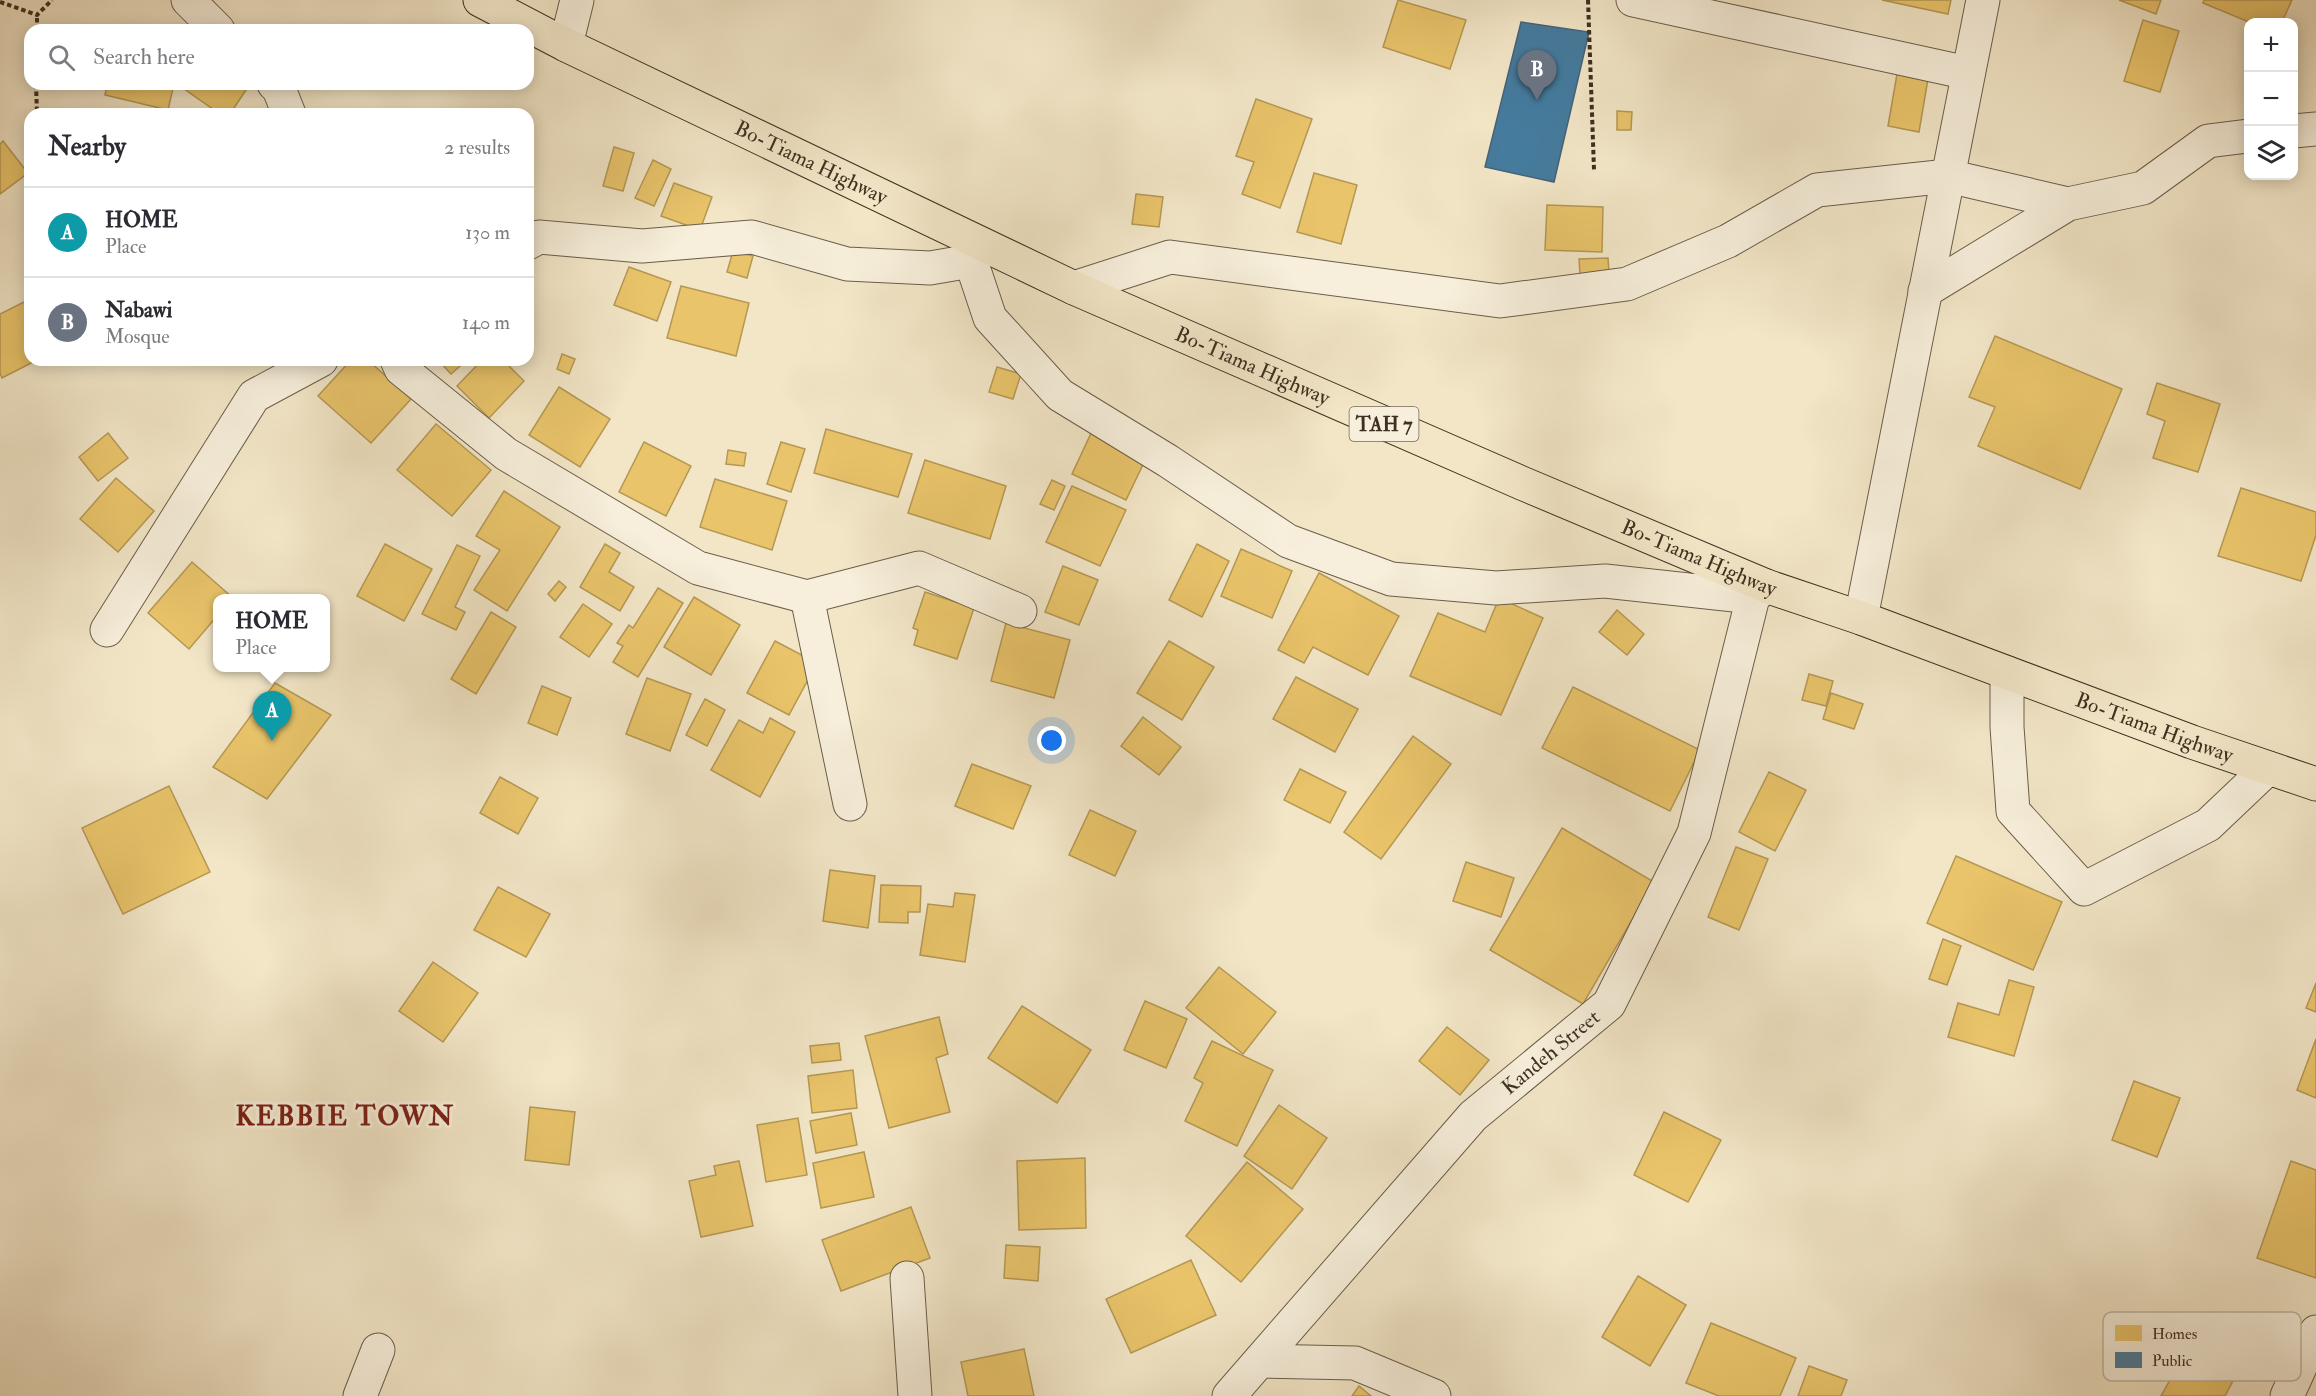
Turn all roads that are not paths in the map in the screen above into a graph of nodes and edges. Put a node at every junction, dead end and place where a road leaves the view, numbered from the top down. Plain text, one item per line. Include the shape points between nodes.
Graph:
1 (188, 0) edge
2 (480, 0) edge
3 (577, 0) edge
4 (1633, 0) edge
5 (1983, 0) edge
6 (212, 24) edge
7 (526, 24) edge
8 (534, 28) edge
9 (566, 45) junction
10 (1968, 73) junction
11 (279, 90) edge
12 (287, 108) edge
13 (2316, 129) edge
14 (2298, 131) edge
15 (2244, 136) edge
16 (1948, 176) junction
17 (2068, 204) junction
18 (534, 240) edge
19 (971, 250) junction
20 (1074, 288) junction
21 (1925, 291) junction
22 (310, 366) edge
23 (400, 366) edge
24 (1760, 592) junction
25 (807, 597) junction
26 (1020, 611) dead end
27 (1861, 618) junction
28 (107, 630) dead end
29 (2007, 673) junction
30 (2268, 768) junction
31 (2316, 784) edge
32 (850, 804) dead end
33 (907, 1278) dead end
34 (2316, 1332) edge
35 (378, 1350) dead end
36 (1260, 1361) junction
37 (2301, 1365) edge
38 (2294, 1381) edge
39 (360, 1396) edge
40 (915, 1396) edge
41 (1229, 1396) edge
42 (1434, 1396) edge
43 (2287, 1396) edge

1 - 6 street
2 - 7 highway, Bo-Tiama Highway / TAH 7
3 - 9 street
4 - 10 street
5 - 10 street
8 - 9 highway, Bo-Tiama Highway / TAH 7
9 - 19 highway, Bo-Tiama Highway / TAH 7
10 - 16 street
11 - 12 street
13 - 14 street
15 - 17 street via 2208,141 2143,188
16 - 17 street
16 - 20 street via 1817,190 1728,241 1627,284 1500,301 1170,257
16 - 21 street
17 - 21 street
18 - 19 street via 539,237 642,246 752,237 847,264 930,268
19 - 20 highway, Bo-Tiama Highway / TAH 7
19 - 24 street via 990,318 1060,395 1288,541 1391,579 1496,588 1605,581
20 - 24 highway, Bo-Tiama Highway / TAH 7
21 - 27 street
22 - 28 street via 255,396
23 - 25 street via 506,454 698,568
24 - 27 highway, Bo-Tiama Highway / TAH 7
24 - 36 street, Kandeh Street via 1694,833 1609,1004 1473,1116
25 - 26 street via 919,568
25 - 32 street
27 - 29 highway, Bo-Tiama Highway / TAH 7
29 - 30 highway, Bo-Tiama Highway / TAH 7
29 - 30 street via 2013,811 2084,889 2208,825
30 - 31 highway, Bo-Tiama Highway / TAH 7
33 - 40 street
34 - 37 street
35 - 39 street
36 - 41 street, Kandeh Street
36 - 42 street via 1355,1362
38 - 43 street

